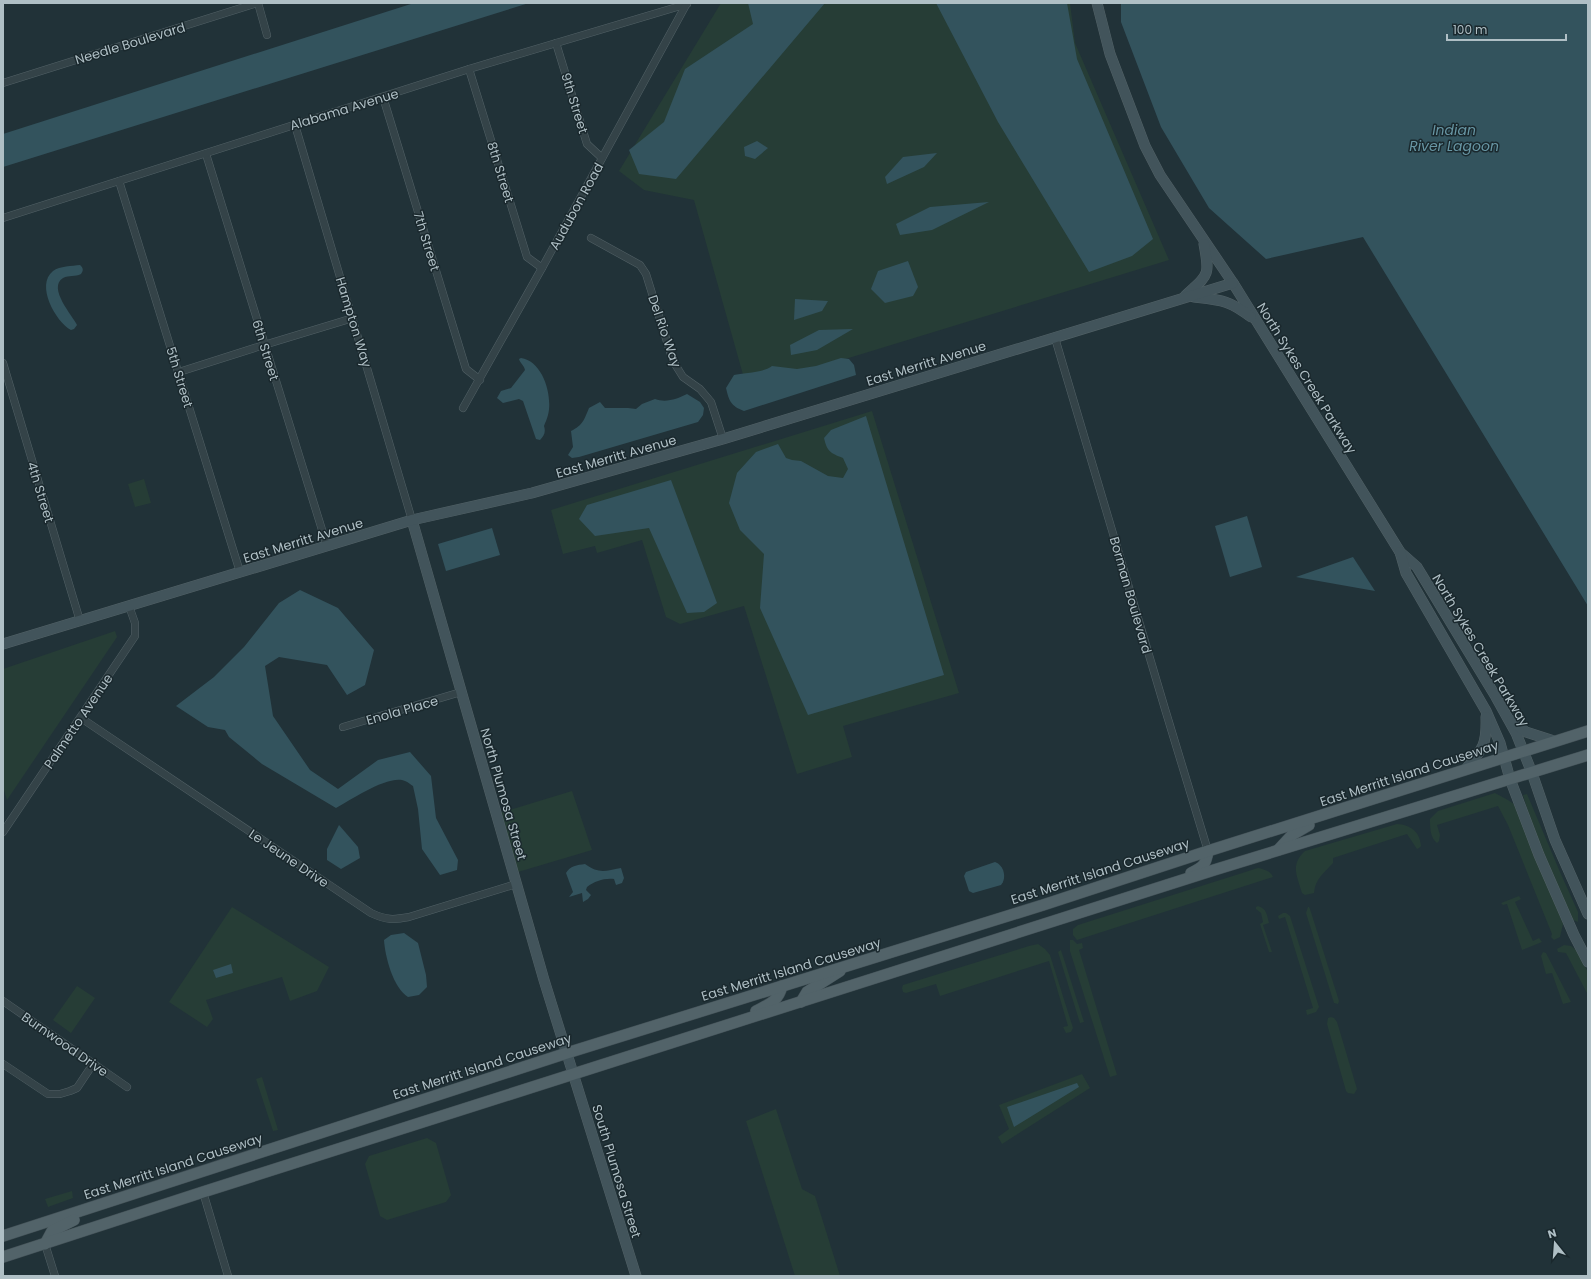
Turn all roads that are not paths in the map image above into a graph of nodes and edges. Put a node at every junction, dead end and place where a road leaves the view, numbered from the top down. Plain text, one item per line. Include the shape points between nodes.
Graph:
1 (258, 3) edge
2 (687, 3) edge
3 (1097, 3) edge
4 (267, 35) dead end
5 (556, 43) junction
6 (470, 69) junction
7 (3, 83) edge
8 (384, 97) junction
9 (294, 125) junction
10 (206, 154) junction
11 (602, 158) junction
12 (119, 181) junction
13 (3, 218) edge
14 (591, 238) dead end
15 (1203, 240) junction
16 (542, 268) junction
17 (1233, 283) junction
18 (1186, 297) junction
19 (353, 318) junction
20 (1256, 321) junction
21 (1055, 338) junction
22 (264, 345) junction
23 (3, 363) edge
24 (178, 372) junction
25 (480, 380) junction
26 (463, 408) dead end
27 (723, 439) junction
28 (412, 520) junction
29 (327, 546) junction
30 (1400, 552) junction
31 (240, 572) junction
32 (130, 606) junction
33 (80, 621) junction
34 (3, 644) edge
35 (461, 692) junction
36 (1486, 711) junction
37 (81, 718) junction
38 (1509, 719) junction
39 (343, 727) dead end
40 (1588, 731) edge
41 (1554, 742) junction
42 (1523, 751) junction
43 (1588, 755) edge
44 (1504, 757) junction
45 (1465, 770) junction
46 (1532, 773) junction
47 (1510, 779) junction
48 (1347, 808) junction
49 (3, 832) edge
50 (1208, 851) junction
51 (1277, 851) junction
52 (516, 884) junction
53 (1165, 886) junction
54 (1588, 914) edge
55 (1588, 962) edge
56 (847, 966) junction
57 (782, 986) junction
58 (3, 1001) edge
59 (801, 1002) junction
60 (732, 1024) junction
61 (567, 1053) junction
62 (3, 1064) edge
63 (93, 1064) junction
64 (574, 1074) junction
65 (127, 1087) dead end
66 (203, 1192) junction
67 (87, 1209) junction
68 (3, 1236) edge
69 (45, 1244) junction
70 (3, 1257) edge
71 (55, 1276) edge
72 (228, 1276) edge
73 (636, 1276) edge

1 - 4 street
1 - 7 street, Needle Boulevard
2 - 5 street, Alabama Avenue
2 - 11 street, Audubon Road
3 - 15 street, North Sykes Creek Parkway via 1110,54 1145,146
5 - 6 street, Alabama Avenue
5 - 11 street, 9th Street via 587,144
6 - 8 street, Alabama Avenue
6 - 16 street, 8th Street via 526,257
8 - 9 street, Alabama Avenue
8 - 25 street, 7th Street via 466,370
9 - 10 street, Alabama Avenue
9 - 19 street, Hampton Way
10 - 12 street, Alabama Avenue
10 - 22 street, 6th Street
11 - 16 street, Audubon Road
12 - 13 street, Alabama Avenue
12 - 24 street, 5th Street
14 - 27 street, Del Rio Way via 640,265 646,274 673,361 683,377 700,389 711,402
15 - 17 street, North Sykes Creek Parkway
15 - 18 street via 1207,272 1205,278
16 - 25 street, Audubon Road
17 - 18 street, East Merritt Avenue
17 - 20 street, North Sykes Creek Parkway
18 - 20 street via 1226,301 1238,306
18 - 21 street, East Merritt Avenue
19 - 22 street
19 - 28 street, Hampton Way
20 - 30 street, North Sykes Creek Parkway
21 - 27 street, East Merritt Avenue
21 - 50 street, Borman Boulevard
22 - 24 street
22 - 29 street, 6th Street
23 - 33 street, 4th Street
24 - 31 street, 5th Street
25 - 26 street, Audubon Road
27 - 28 street, East Merritt Avenue via 532,493
28 - 29 street, East Merritt Avenue
28 - 35 street, North Plumosa Street
29 - 31 street, East Merritt Avenue
30 - 36 street via 1406,573
30 - 38 street, North Sykes Creek Parkway via 1417,567
31 - 32 street, East Merritt Avenue
32 - 33 street, East Merritt Avenue
32 - 37 street, Palmetto Avenue via 136,623 135,636
33 - 34 street, East Merritt Avenue
35 - 39 street, Enola Place
35 - 52 street, North Plumosa Street
36 - 44 street
36 - 45 street via 1487,733 1484,746
37 - 49 street, Palmetto Avenue
37 - 52 street, Le Jeune Drive via 382,918 394,920 409,917
38 - 41 street via 1526,732
38 - 42 street, North Sykes Creek Parkway
40 - 41 main road, East Merritt Island Causeway
41 - 42 main road, East Merritt Island Causeway
42 - 44 main road, East Merritt Island Causeway
42 - 46 street, North Sykes Creek Parkway
43 - 46 main road
44 - 45 main road, East Merritt Island Causeway
44 - 47 street
45 - 48 main road, East Merritt Island Causeway
46 - 47 main road
46 - 54 street, North Sykes Creek Parkway via 1555,840
47 - 51 main road
47 - 55 street via 1556,896
48 - 50 main road, East Merritt Island Causeway
48 - 51 main road via 1303,827
50 - 53 main road via 1202,868
50 - 56 main road, East Merritt Island Causeway
51 - 53 main road
52 - 61 street, North Plumosa Street
53 - 59 main road
56 - 57 main road, East Merritt Island Causeway
56 - 59 main road via 807,992
57 - 60 main road via 779,996 771,1003
57 - 61 main road, East Merritt Island Causeway
58 - 63 street, Burnwood Drive
59 - 60 main road
60 - 64 main road
61 - 64 street, North Plumosa Street
61 - 67 main road, East Merritt Island Causeway
62 - 63 street via 48,1094 60,1094 77,1088
63 - 65 street, Burnwood Drive
64 - 66 main road
64 - 73 street, South Plumosa Street
66 - 69 main road
66 - 72 street
67 - 68 main road, East Merritt Island Causeway
67 - 69 main road via 73,1221 52,1231
69 - 70 main road
69 - 71 street

